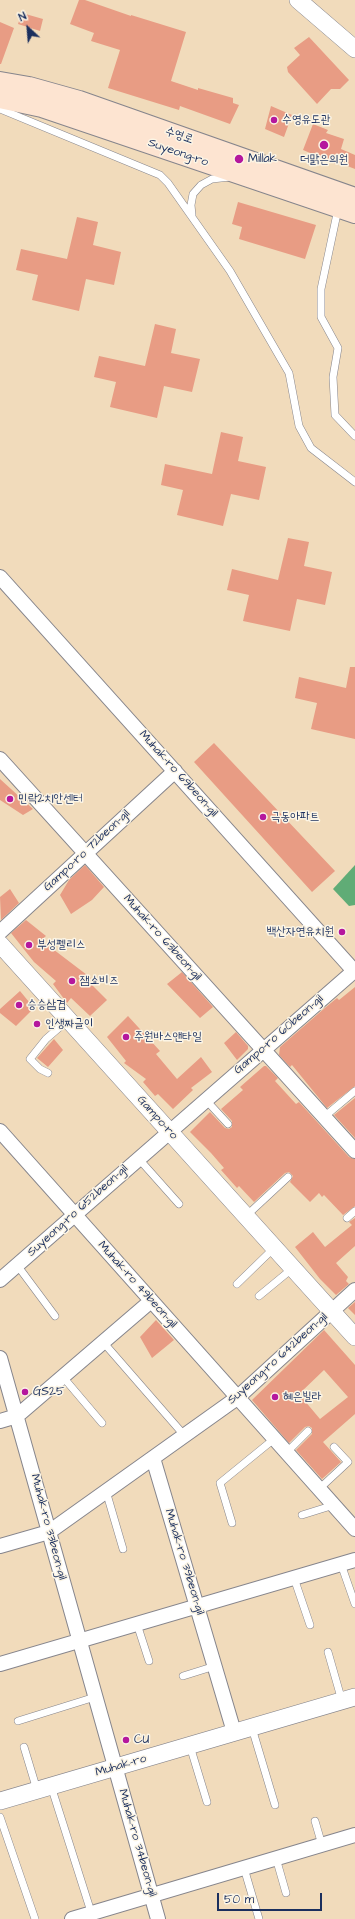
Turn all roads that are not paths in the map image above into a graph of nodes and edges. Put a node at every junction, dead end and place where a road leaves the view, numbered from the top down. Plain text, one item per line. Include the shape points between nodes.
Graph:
1 (298, 0) edge
2 (355, 49) edge
3 (0, 82) edge
4 (0, 98) edge
5 (0, 110) edge
6 (247, 176) junction
7 (350, 206) edge
8 (192, 217) junction
9 (355, 436) edge
10 (355, 482) edge
11 (0, 577) edge
12 (0, 758) edge
13 (175, 771) junction
14 (86, 853) junction
15 (0, 932) edge
16 (0, 944) edge
17 (354, 971) edge
18 (68, 1020) junction
19 (263, 1049) junction
20 (48, 1073) dead end
21 (355, 1091) edge
22 (205, 1099) junction
23 (324, 1117) junction
24 (228, 1124) dead end
25 (0, 1131) edge
26 (169, 1131) junction
27 (355, 1151) edge
28 (138, 1158) junction
29 (288, 1177) dead end
30 (179, 1204) dead end
31 (355, 1211) edge
32 (74, 1214) junction
33 (246, 1216) junction
34 (347, 1218) dead end
35 (275, 1248) junction
36 (17, 1265) junction
37 (293, 1268) junction
38 (0, 1280) edge
39 (237, 1284) dead end
40 (355, 1290) edge
41 (259, 1296) dead end
42 (151, 1301) junction
43 (332, 1311) junction
44 (56, 1316) dead end
45 (355, 1336) edge
46 (103, 1342) junction
47 (0, 1358) edge
48 (63, 1376) junction
49 (237, 1398) junction
50 (17, 1416) junction
51 (0, 1421) edge
52 (102, 1423) dead end
53 (308, 1431) dead end
54 (184, 1435) junction
55 (274, 1439) junction
56 (334, 1446) dead end
57 (286, 1453) junction
58 (153, 1458) junction
59 (319, 1489) junction
60 (106, 1491) junction
61 (334, 1506) junction
62 (302, 1515) dead end
63 (232, 1523) dead end
64 (355, 1529) edge
65 (49, 1532) junction
66 (0, 1546) edge
67 (123, 1549) dead end
68 (355, 1560) edge
69 (341, 1564) junction
70 (294, 1578) junction
71 (355, 1604) edge
72 (197, 1606) junction
73 (137, 1624) junction
74 (310, 1625) dead end
75 (79, 1640) junction
76 (328, 1652) dead end
77 (149, 1661) dead end
78 (0, 1664) edge
79 (214, 1666) junction
80 (183, 1676) dead end
81 (95, 1697) junction
82 (351, 1700) edge
83 (18, 1721) dead end
84 (252, 1728) junction
85 (234, 1732) junction
86 (190, 1745) junction
87 (24, 1747) dead end
88 (115, 1767) junction
89 (44, 1788) junction
90 (0, 1801) edge
91 (207, 1802) dead end
92 (275, 1805) dead end
93 (0, 1817) edge
94 (315, 1821) dead end
95 (355, 1835) edge
96 (322, 1845) junction
97 (276, 1858) junction
98 (244, 1868) junction
99 (286, 1893) dead end
100 (152, 1895) junction
101 (92, 1916) edge
102 (35, 1919) edge
103 (72, 1919) edge
104 (158, 1919) edge
105 (259, 1919) edge

1 - 2 street
3 - 7 main road, 수영로 via 29,87 73,100
4 - 6 main road, Suyeong-ro via 42,107
5 - 8 lane via 160,175
6 - 7 main road, Suyeong-ro
6 - 8 lane via 212,179 201,185 193,194
7 - 9 lane via 321,289 321,317 338,348 333,377 335,415
8 - 10 lane via 230,271 289,373 299,426 310,448
11 - 13 street, Muhak-ro 69beon-gil
12 - 14 street, Muhak-ro 63beon-gil
13 - 14 street, Gampo-ro 72beon-gil
13 - 17 street, Muhak-ro 69beon-gil
14 - 15 street, Gampo-ro 72beon-gil
14 - 19 street, Muhak-ro 63beon-gil
16 - 18 street, Gampo-ro
17 - 19 street, Gampo-ro 60beon-gil
18 - 20 lane via 46,1039 30,1059
18 - 26 street, Gampo-ro
19 - 22 street, Gampo-ro 60beon-gil
19 - 23 street, Muhak-ro 63beon-gil
21 - 23 lane
22 - 24 lane
22 - 26 street, Gampo-ro 60beon-gil
23 - 27 street, Muhak-ro 63beon-gil
25 - 32 street, Muhak-ro 49beon-gil
26 - 28 street, Suyeong-ro 652beon-gil
26 - 33 street, Gampo-ro
28 - 30 lane, Suyeong-ro 652beon-gil
28 - 32 street, Suyeong-ro 652beon-gil
29 - 33 lane
31 - 34 lane
32 - 36 street, Suyeong-ro 652beon-gil
32 - 42 street, Muhak-ro 49beon-gil
33 - 35 street, Gampo-ro
35 - 37 street, Gampo-ro
35 - 39 lane
36 - 38 street, Suyeong-ro 652beon-gil
36 - 44 lane, Suyeong-ro 652beon-gil
37 - 41 lane
37 - 43 street, Gampo-ro
40 - 43 street, Suyeong-ro 642beon-gil
42 - 46 street
42 - 49 street, Muhak-ro 49beon-gil
43 - 45 street, Gampo-ro
43 - 49 street, Suyeong-ro 642beon-gil
46 - 48 street
46 - 54 lane
47 - 50 street, Muhak-ro 33beon-gil
48 - 50 street
48 - 52 lane
49 - 54 street, Suyeong-ro 642beon-gil
49 - 55 street, Muhak-ro 49beon-gil
50 - 51 street
50 - 65 street, Muhak-ro 33beon-gil
53 - 57 lane
54 - 58 street, Suyeong-ro 642beon-gil
55 - 57 street, Muhak-ro 49beon-gil
55 - 63 lane via 220,1483
56 - 59 lane via 348,1462
57 - 59 street, Muhak-ro 49beon-gil
58 - 60 street, Suyeong-ro 642beon-gil
58 - 72 street, Muhak-ro 39beon-gil
59 - 61 street, Muhak-ro 49beon-gil
60 - 65 street, Suyeong-ro 642beon-gil
60 - 67 lane
61 - 62 lane
61 - 64 street, Muhak-ro 49beon-gil
65 - 66 street, Suyeong-ro 642beon-gil
65 - 75 street, Muhak-ro 33beon-gil
68 - 69 street
69 - 70 street
69 - 71 lane
70 - 72 street
70 - 74 lane
72 - 73 street
72 - 79 street, Muhak-ro 39beon-gil
73 - 75 street
73 - 77 lane
75 - 78 street
75 - 81 street, Muhak-ro 33beon-gil
76 - 82 lane, Muhak-ro
79 - 80 lane
79 - 85 street, Muhak-ro 39beon-gil
81 - 83 lane
81 - 88 street, Muhak-ro 33beon-gil
82 - 84 street, Muhak-ro
84 - 85 street, Muhak-ro
84 - 92 lane
85 - 86 street, Muhak-ro
86 - 88 street, Muhak-ro
86 - 91 lane
87 - 89 lane
88 - 89 street, Muhak-ro
88 - 100 street, Muhak-ro 34beon-gil
89 - 90 street, Muhak-ro
89 - 101 lane
93 - 102 lane
94 - 96 lane
95 - 96 street
96 - 97 street
97 - 98 street
97 - 99 lane
98 - 100 street
98 - 105 lane
100 - 101 street
100 - 104 street, Muhak-ro 34beon-gil
101 - 103 street

